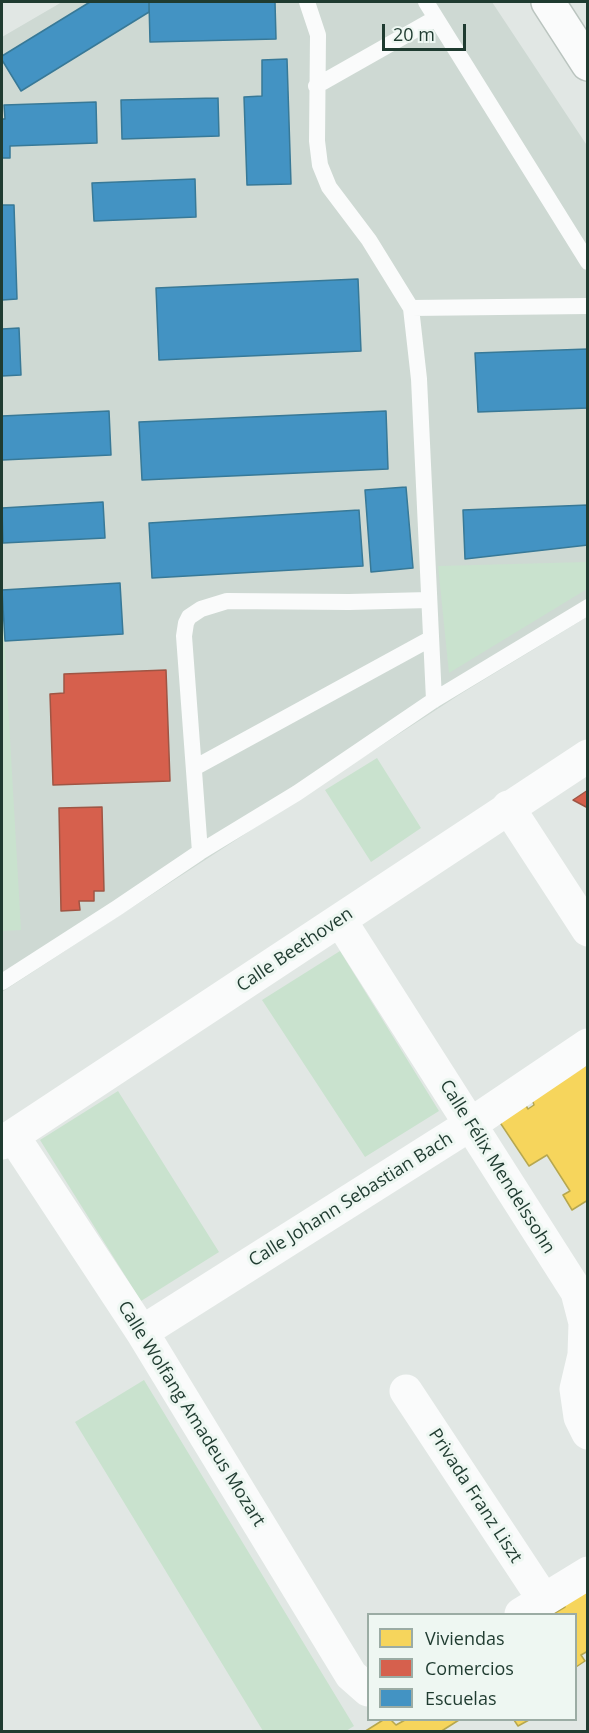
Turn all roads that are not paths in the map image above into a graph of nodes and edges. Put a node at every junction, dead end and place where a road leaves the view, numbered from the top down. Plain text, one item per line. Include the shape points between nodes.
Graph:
1 (307, 2) edge
2 (426, 2) edge
3 (548, 2) edge
4 (436, 18) junction
5 (588, 64) edge
6 (316, 86) junction
7 (588, 262) edge
8 (588, 306) edge
9 (411, 308) junction
10 (429, 600) junction
11 (588, 607) edge
12 (430, 639) junction
13 (434, 700) junction
14 (588, 756) edge
15 (194, 768) junction
16 (508, 807) junction
17 (200, 852) junction
18 (340, 920) junction
19 (588, 930) edge
20 (2, 982) edge
21 (588, 1045) edge
22 (471, 1124) junction
23 (7, 1140) edge
24 (142, 1332) junction
25 (406, 1391) dead end
26 (588, 1433) edge
27 (588, 1573) edge
28 (533, 1607) edge
29 (367, 1688) edge

1 - 6 lane via 318,35
2 - 4 lane
3 - 5 street
4 - 6 lane
4 - 7 lane
6 - 9 lane via 320,165 329,187 369,240
8 - 9 lane
9 - 10 lane via 419,379
10 - 12 lane
10 - 15 lane via 227,601 189,616 184,636
11 - 13 lane
12 - 13 lane
12 - 15 lane
13 - 17 lane via 297,793
14 - 16 street, Calle Beethoven
15 - 17 lane
16 - 18 street, Calle Beethoven
16 - 19 street
17 - 20 lane
18 - 22 street, Calle Félix Mendelssohn
18 - 23 street, Calle Beethoven
21 - 22 street, Calle Johann Sebastian Bach
22 - 24 street, Calle Johann Sebastian Bach
22 - 26 street, Calle Félix Mendelssohn via 577,1292 585,1323 584,1355 576,1389 580,1417
23 - 24 street, Calle Wolfang Amadeus Mozart
24 - 29 street, Calle Wolfang Amadeus Mozart via 351,1675
25 - 28 street, Privada Franz Liszt
27 - 28 street

